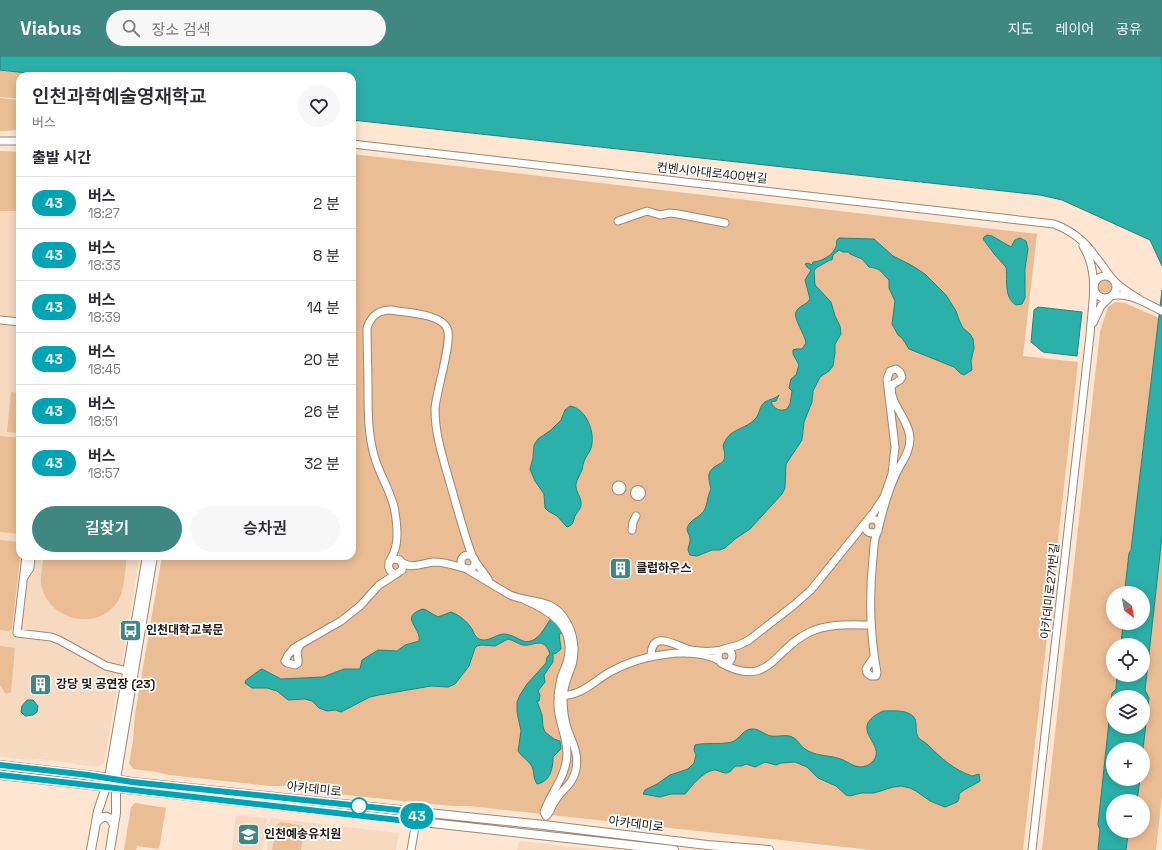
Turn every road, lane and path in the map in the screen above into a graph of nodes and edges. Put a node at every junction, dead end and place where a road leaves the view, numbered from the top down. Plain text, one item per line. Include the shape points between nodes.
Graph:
1 (0, 141) edge
2 (16, 141) edge
3 (356, 144) edge
4 (618, 221) dead end
5 (725, 223) dead end
6 (1079, 239) junction
7 (1114, 280) junction
8 (1094, 288) junction
9 (1110, 297) junction
10 (1142, 301) junction
11 (1162, 311) edge
12 (0, 320) edge
13 (16, 322) edge
14 (1090, 335) junction
15 (636, 516) dead end
16 (867, 521) junction
17 (632, 530) dead end
18 (871, 531) junction
19 (468, 547) junction
20 (394, 552) junction
21 (474, 559) junction
22 (25, 560) edge
23 (31, 560) edge
24 (146, 560) edge
25 (152, 560) edge
26 (400, 561) junction
27 (389, 564) junction
28 (462, 564) junction
29 (415, 565) junction
30 (400, 572) junction
31 (23, 578) junction
32 (491, 582) junction
33 (379, 585) junction
34 (871, 625) junction
35 (300, 645) dead end
36 (736, 646) junction
37 (723, 649) junction
38 (651, 657) junction
39 (732, 657) junction
40 (874, 657) dead end
41 (720, 662) junction
42 (736, 670) junction
43 (127, 671) junction
44 (561, 696) junction
45 (566, 761) junction
46 (577, 762) junction
47 (0, 765) edge
48 (0, 775) edge
49 (112, 778) junction
50 (561, 778) junction
51 (571, 784) junction
52 (106, 787) junction
53 (117, 788) junction
54 (418, 812) junction
55 (96, 822) junction
56 (416, 822) junction
57 (114, 825) junction
58 (706, 847) edge
59 (91, 850) edge
60 (110, 850) edge
61 (411, 850) edge
62 (674, 850) edge
63 (769, 850) edge
64 (1032, 850) edge

1 - 2 street
3 - 6 street, 컨벤시아대로400번길 via 1045,222 1069,230
4 - 5 street via 647,211
6 - 7 street
6 - 8 street via 1091,263
7 - 8 street via 1108,276 1101,277 1096,281
7 - 9 street via 1116,289
7 - 10 street
8 - 9 street via 1099,296
8 - 14 street
9 - 10 street via 1124,295
9 - 14 street via 1101,306
10 - 11 street
12 - 13 street
14 - 64 street, 아카데미로271번길
15 - 17 street
16 - 18 street via 865,525
16 - 18 street via 876,520
16 - 18 street via 884,497 894,467 895,447 887,379 890,371 896,369 902,377 892,385 892,394 909,428 910,444
18 - 34 street
18 - 36 street via 803,598 754,636
19 - 20 street via 439,447 436,425 436,398 448,341 447,330 440,320 432,317 385,310 371,318 368,328 368,420 375,461 395,512 397,528
19 - 21 street
19 - 28 street
20 - 26 street
20 - 27 street
21 - 28 street via 470,555
21 - 28 street via 474,566
21 - 32 street
22 - 31 street
23 - 31 street via 30,568
24 - 43 main road
25 - 49 main road
26 - 27 street via 393,559
26 - 29 street via 406,565
26 - 30 street via 403,568
27 - 30 street via 391,571 396,574
27 - 33 street
28 - 29 street via 435,562
28 - 32 street
29 - 30 street
30 - 33 street
31 - 43 street via 16,633 51,637 106,666
32 - 44 street via 510,595 554,612 566,627 569,652 560,680
33 - 35 street via 360,606 341,621
34 - 40 street
34 - 42 street via 836,626 814,630 792,643 768,666 754,671
36 - 37 street
36 - 39 street via 732,650
37 - 38 street via 698,651 664,640 654,646
37 - 39 street via 729,650
37 - 41 street via 718,655
38 - 41 street via 695,654 708,656
38 - 44 street via 621,667 576,694
39 - 41 street via 728,663
39 - 42 street via 731,665
41 - 42 street
43 - 49 main road
44 - 45 street via 559,717 566,746
44 - 46 street via 564,716 577,752
45 - 46 street
45 - 50 street
46 - 51 street
47 - 49 main road, 아카데미로
48 - 52 main road, 아카데미로
49 - 52 main road
49 - 53 main road
49 - 54 main road, 아카데미로
50 - 51 street
50 - 51 street via 547,803 544,812 546,816 557,797
52 - 53 main road, 아카데미로
52 - 55 main road
53 - 56 main road, 아카데미로
53 - 57 main road
54 - 56 street
54 - 58 main road, 아카데미로
55 - 57 main road via 107,816
55 - 59 main road
56 - 61 street
56 - 62 main road, 아카데미로
57 - 60 main road
58 - 63 main road, 아카데미로

